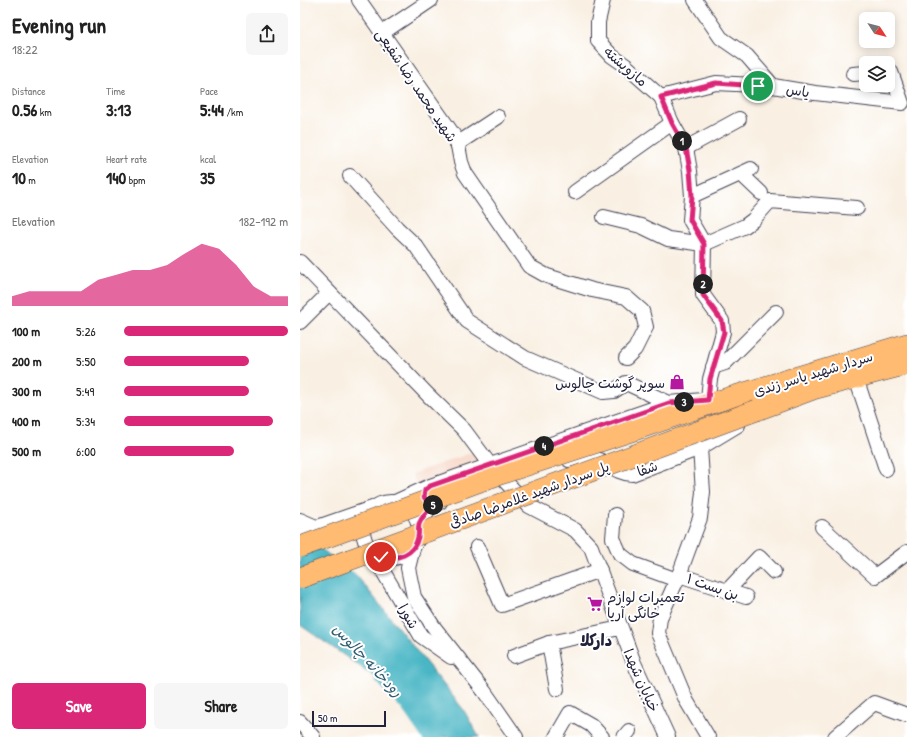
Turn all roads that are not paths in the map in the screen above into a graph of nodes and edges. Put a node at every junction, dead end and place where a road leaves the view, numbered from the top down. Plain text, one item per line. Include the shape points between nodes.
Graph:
1 (359, 0) edge
2 (431, 0) edge
3 (603, 0) edge
4 (695, 0) edge
5 (382, 33) junction
6 (895, 83) edge
7 (773, 86) junction
8 (661, 97) junction
9 (498, 117) dead end
10 (739, 119) dead end
11 (672, 123) junction
12 (457, 144) junction
13 (686, 148) junction
14 (350, 176) dead end
15 (575, 192) dead end
16 (761, 192) dead end
17 (692, 196) junction
18 (857, 208) dead end
19 (604, 217) dead end
20 (704, 244) junction
21 (300, 262) edge
22 (330, 293) junction
23 (776, 312) dead end
24 (300, 322) edge
25 (907, 344) edge
26 (626, 358) dead end
27 (907, 364) edge
28 (713, 367) junction
29 (856, 378) junction
30 (816, 388) junction
31 (743, 394) junction
32 (712, 401) junction
33 (669, 403) junction
34 (757, 410) joint
35 (700, 448) junction
36 (490, 465) junction
37 (886, 469) dead end
38 (504, 479) junction
39 (430, 486) junction
40 (395, 502) junction
41 (434, 504) junction
42 (372, 508) junction
43 (615, 515) dead end
44 (300, 520) edge
45 (419, 525) junction
46 (316, 527) junction
47 (822, 527) dead end
48 (300, 533) edge
49 (300, 547) edge
50 (477, 547) dead end
51 (413, 548) junction
52 (371, 551) junction
53 (907, 552) edge
54 (600, 570) junction
55 (774, 572) dead end
56 (300, 578) edge
57 (678, 578) junction
58 (728, 591) junction
59 (746, 597) dead end
60 (620, 628) junction
61 (549, 643) junction
62 (514, 656) dead end
63 (464, 667) junction
64 (557, 689) dead end
65 (907, 715) edge
66 (300, 722) edge
67 (313, 737) edge
68 (516, 737) edge
69 (556, 737) edge
70 (602, 737) edge
71 (668, 737) edge
72 (708, 737) edge
73 (836, 737) edge

1 - 5 street, شهید محمد رضا شفیعی
2 - 5 street
3 - 8 street, مازوپشته via 598,22 598,41
4 - 7 street via 721,38 747,56
5 - 12 street, شهید محمد رضا شفیعی via 457,140
6 - 7 street, یاس via 902,103
7 - 8 street, یاس via 716,83
8 - 11 street, مازوپشته
9 - 12 street
10 - 13 street
11 - 13 street, مازوپشته
11 - 15 street
12 - 26 street, شهید محمد رضا شفیعی via 465,173 529,266 547,276 626,297 642,311 646,326 635,349
13 - 17 street, مازوپشته
14 - 33 street via 396,228 416,246 466,321 524,358 603,392 614,390 626,383
16 - 17 street via 746,171
17 - 20 street, مازوپشته via 690,220
18 - 20 street via 770,201 745,226
19 - 20 street via 641,226 668,239
20 - 28 street via 703,295 722,321 724,332
21 - 22 street
22 - 24 street
22 - 36 street via 464,430
23 - 28 street via 725,363
25 - 31 highway, سردار شهید یاسر زندی
27 - 29 highway, سردار شهید یاسر زندی
28 - 32 street via 710,379
29 - 30 highway, سردار شهید یاسر زندی
29 - 37 street
30 - 31 highway, سردار شهید یاسر زندی via 770,396
30 - 34 highway, سردار شهید یاسر زندی
30 - 35 street, شفا via 733,427
31 - 32 highway
32 - 33 street
32 - 49 highway, bridge via 634,430 497,475
33 - 36 street
34 - 56 highway, پل سردار شهید غلامرضا صادقی, bridge
35 - 38 street, شفا via 632,474 626,474 591,457 583,456
35 - 57 street via 703,492 700,518
36 - 39 street
38 - 41 street, شفا
38 - 54 street, خیابان شهدا via 529,506 575,530 591,546
39 - 40 street
39 - 41 street via 425,490 424,497
40 - 42 street via 383,503
40 - 45 street via 406,506 414,514
41 - 45 street
42 - 46 street
42 - 52 street via 365,518 362,529 364,541
43 - 57 street, بن بست ۱ via 613,538 620,554 633,564
44 - 46 street
45 - 51 street via 418,537
46 - 48 street
47 - 53 street via 875,576
50 - 54 street via 502,605
51 - 52 street via 393,559 381,557
51 - 63 street, شورا via 408,568 414,597
52 - 63 street, شورا via 421,636
54 - 60 street, خیابان شهدا
55 - 58 street via 759,557
57 - 58 street, بن بست ۱
57 - 72 street via 660,618 658,633 686,700
58 - 59 street, بن بست ۱
60 - 61 street
60 - 71 street, خیابان شهدا
61 - 62 street
61 - 64 street
63 - 68 street, شورا
65 - 73 street via 874,702
66 - 67 street
69 - 70 street via 570,713 591,725

